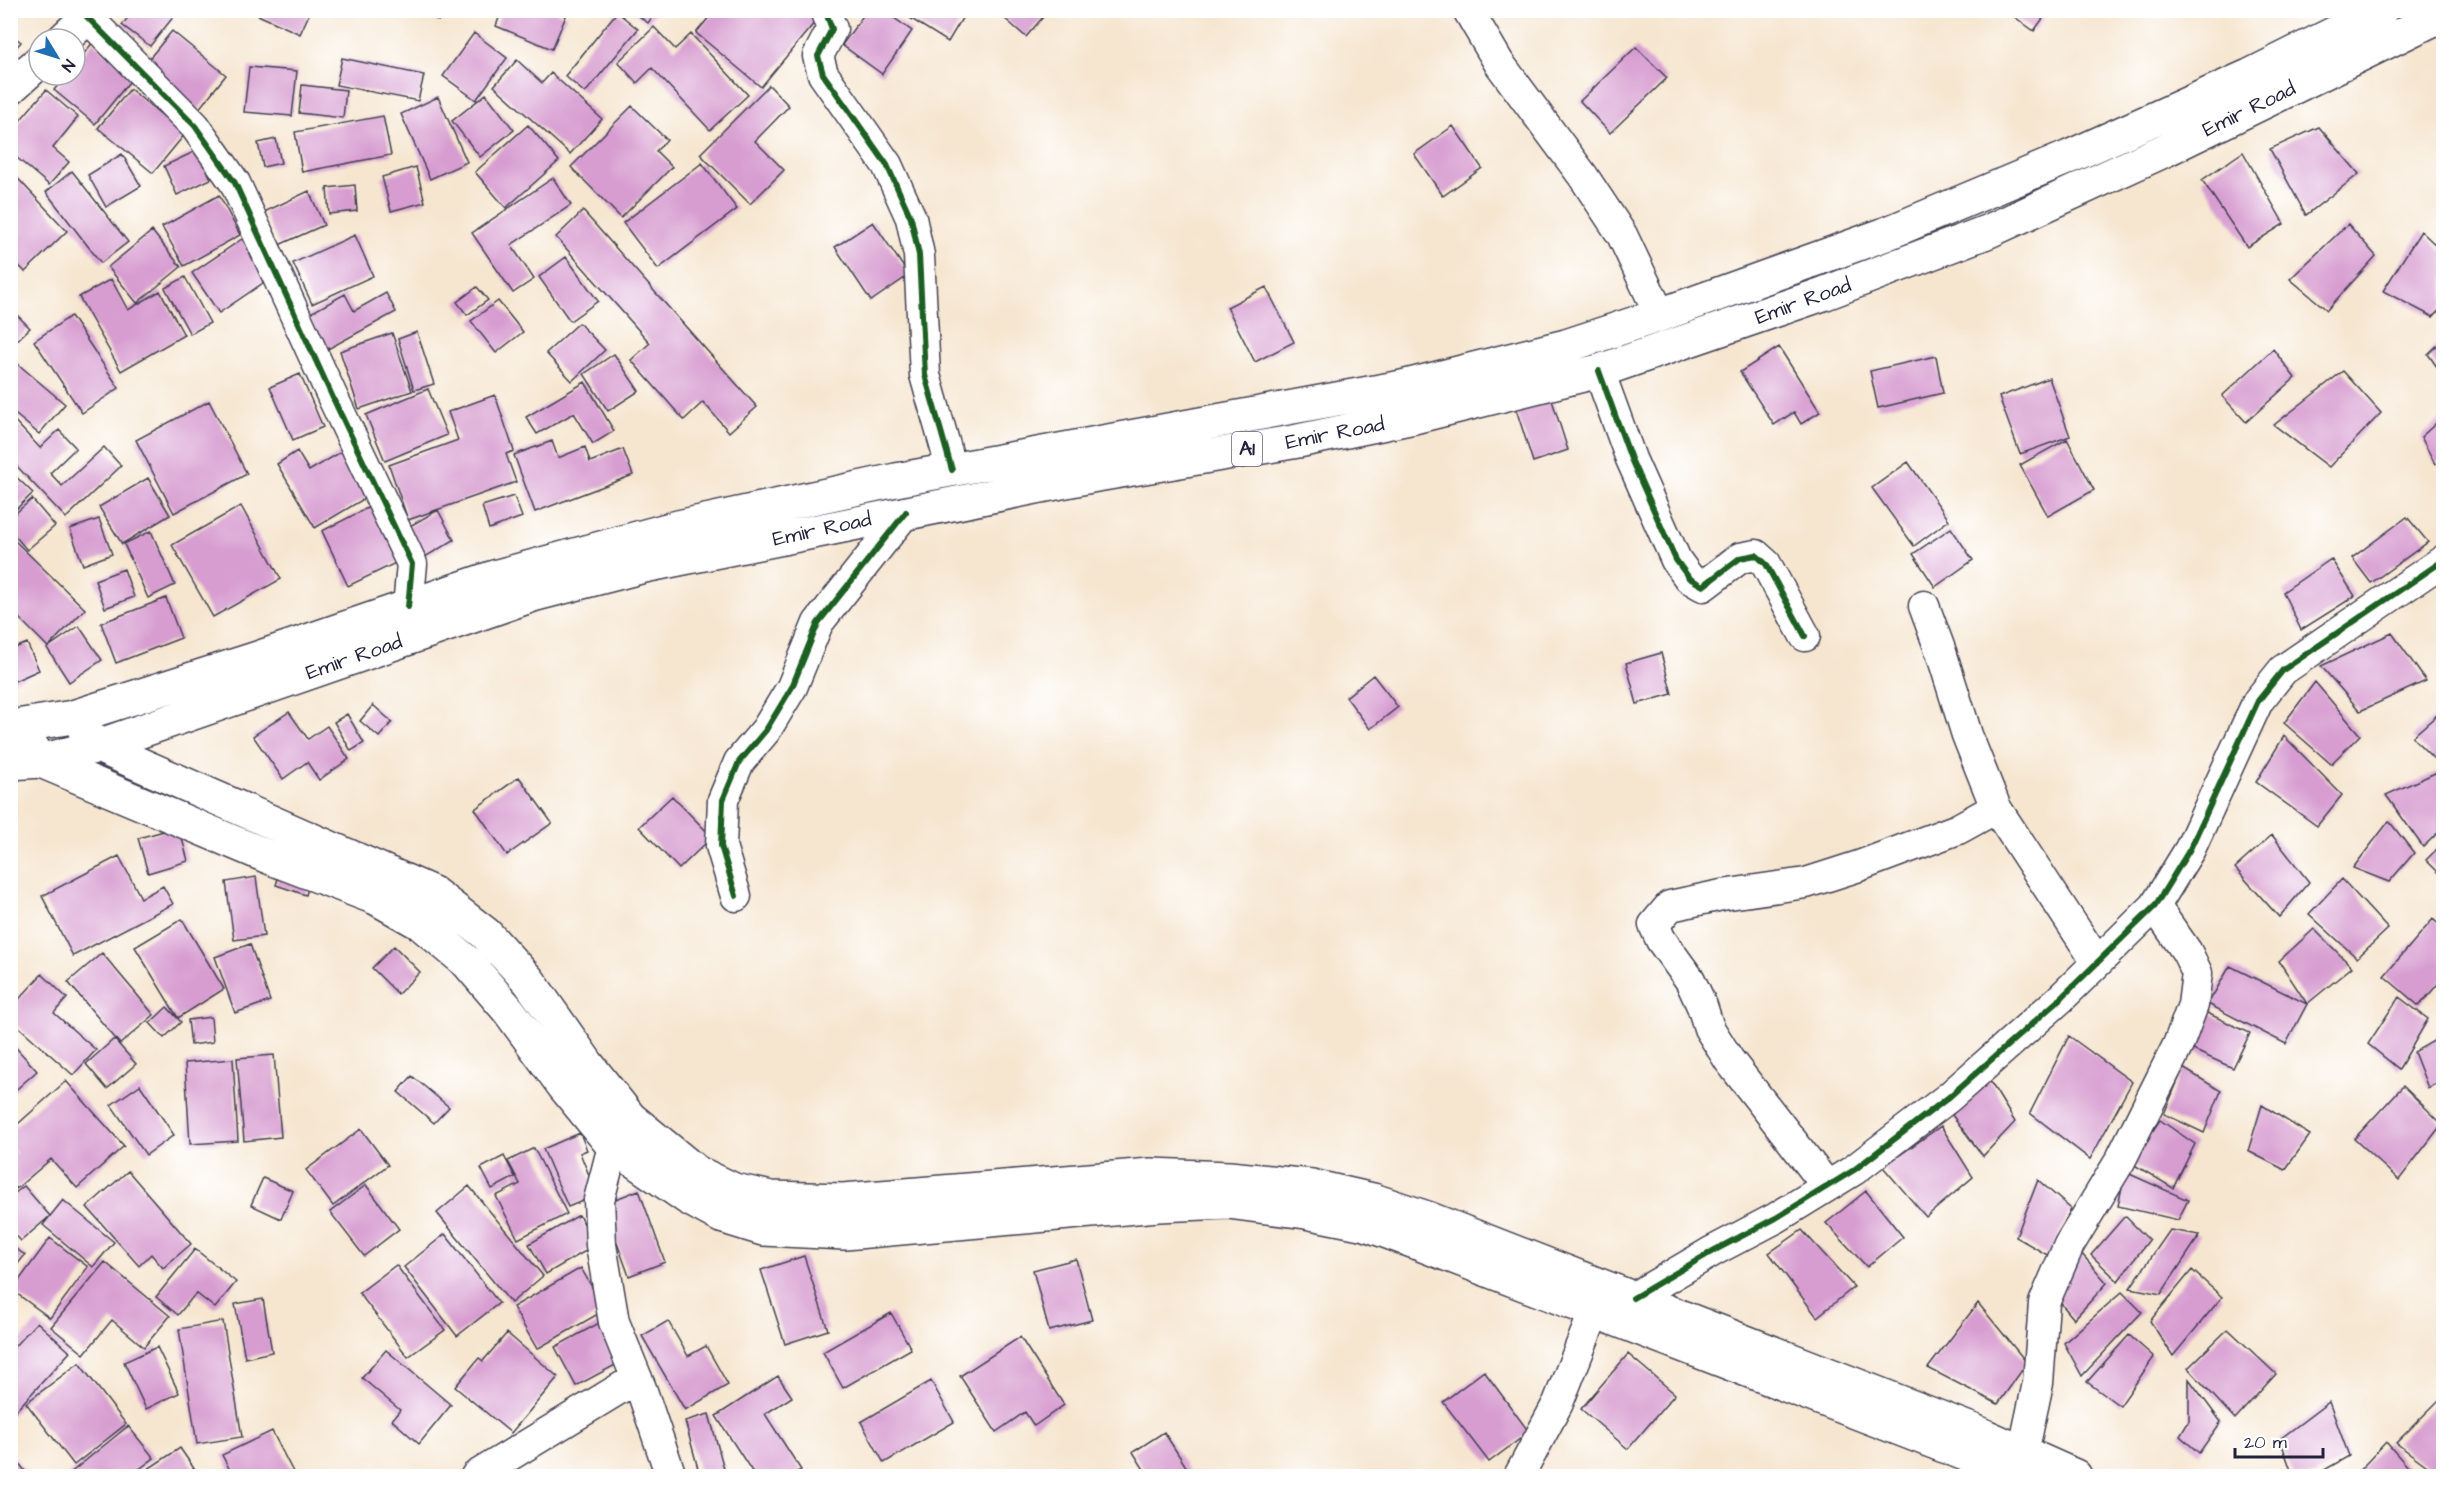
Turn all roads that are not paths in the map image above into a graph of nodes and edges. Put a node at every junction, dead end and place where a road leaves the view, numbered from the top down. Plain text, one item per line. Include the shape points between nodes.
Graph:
1 (825, 10) edge
2 (1468, 10) edge
3 (2381, 10) edge
4 (2433, 15) edge
5 (82, 22) edge
6 (27, 73) edge
7 (10, 88) edge
8 (1660, 315) junction
9 (1599, 371) junction
10 (952, 470) junction
11 (906, 512) junction
12 (2444, 560) edge
13 (1924, 606) dead end
14 (408, 607) junction
15 (1804, 636) dead end
16 (73, 717) junction
17 (15, 727) edge
18 (98, 746) junction
19 (26, 762) edge
20 (1996, 808) junction
21 (736, 896) dead end
22 (2155, 906) junction
23 (2097, 962) junction
24 (630, 1118) junction
25 (613, 1146) junction
26 (1827, 1186) junction
27 (1633, 1298) junction
28 (1595, 1310) junction
29 (637, 1378) junction
30 (2019, 1465) edge
31 (476, 1476) edge
32 (671, 1476) edge
33 (1520, 1476) edge
34 (2075, 1476) edge

1 - 10 street via 832,29 818,56 823,74 887,165 911,218 919,255 925,375
2 - 8 street via 1499,63 1622,235
3 - 8 main road, Emir Road / A1 via 2249,76 2069,158 1883,235
4 - 9 main road, Emir Road / A1 via 2162,152 1989,231 1812,298
5 - 14 street via 195,126 235,183 412,564
6 - 7 main road
8 - 10 main road, Emir Road / A1 via 1566,346 1402,387
9 - 11 main road, Emir Road / A1 via 1298,441
9 - 15 street via 1661,527 1689,578 1703,586 1740,558 1756,555 1766,564
10 - 14 main road, Emir Road / A1 via 678,527 494,577
11 - 18 main road, Emir Road / A1 via 644,566 536,594
11 - 21 street via 818,623 792,687 766,730 739,762 723,800 721,846
12 - 22 street via 2283,670 2258,701 2190,849
13 - 20 street
14 - 16 main road, Emir Road / A1
16 - 17 main road, Emir Road / A1
16 - 18 main road
17 - 19 main road
18 - 19 main road, Emir Road / A1
18 - 24 main road via 433,893 486,934 529,981
19 - 25 main road via 376,898 420,923 468,963 510,1011
20 - 23 street
20 - 26 street via 1958,829 1806,883 1670,906 1654,925 1690,980 1709,1028 1729,1060
22 - 23 street
22 - 30 street via 2197,973 2193,1005 2178,1045 2120,1161 2068,1245 2044,1303 2038,1383
23 - 26 street via 1949,1097
24 - 25 street
24 - 27 main road via 696,1172 734,1190 771,1198 843,1200 1151,1175 1312,1186 1428,1218
25 - 28 main road via 720,1216 763,1229 845,1233 1228,1202 1366,1224
25 - 29 street via 599,1200 601,1245 614,1322
26 - 27 street
27 - 30 main road via 1963,1427
28 - 30 main road via 1965,1454
28 - 33 street via 1558,1403
29 - 31 street
29 - 32 street
30 - 34 main road

